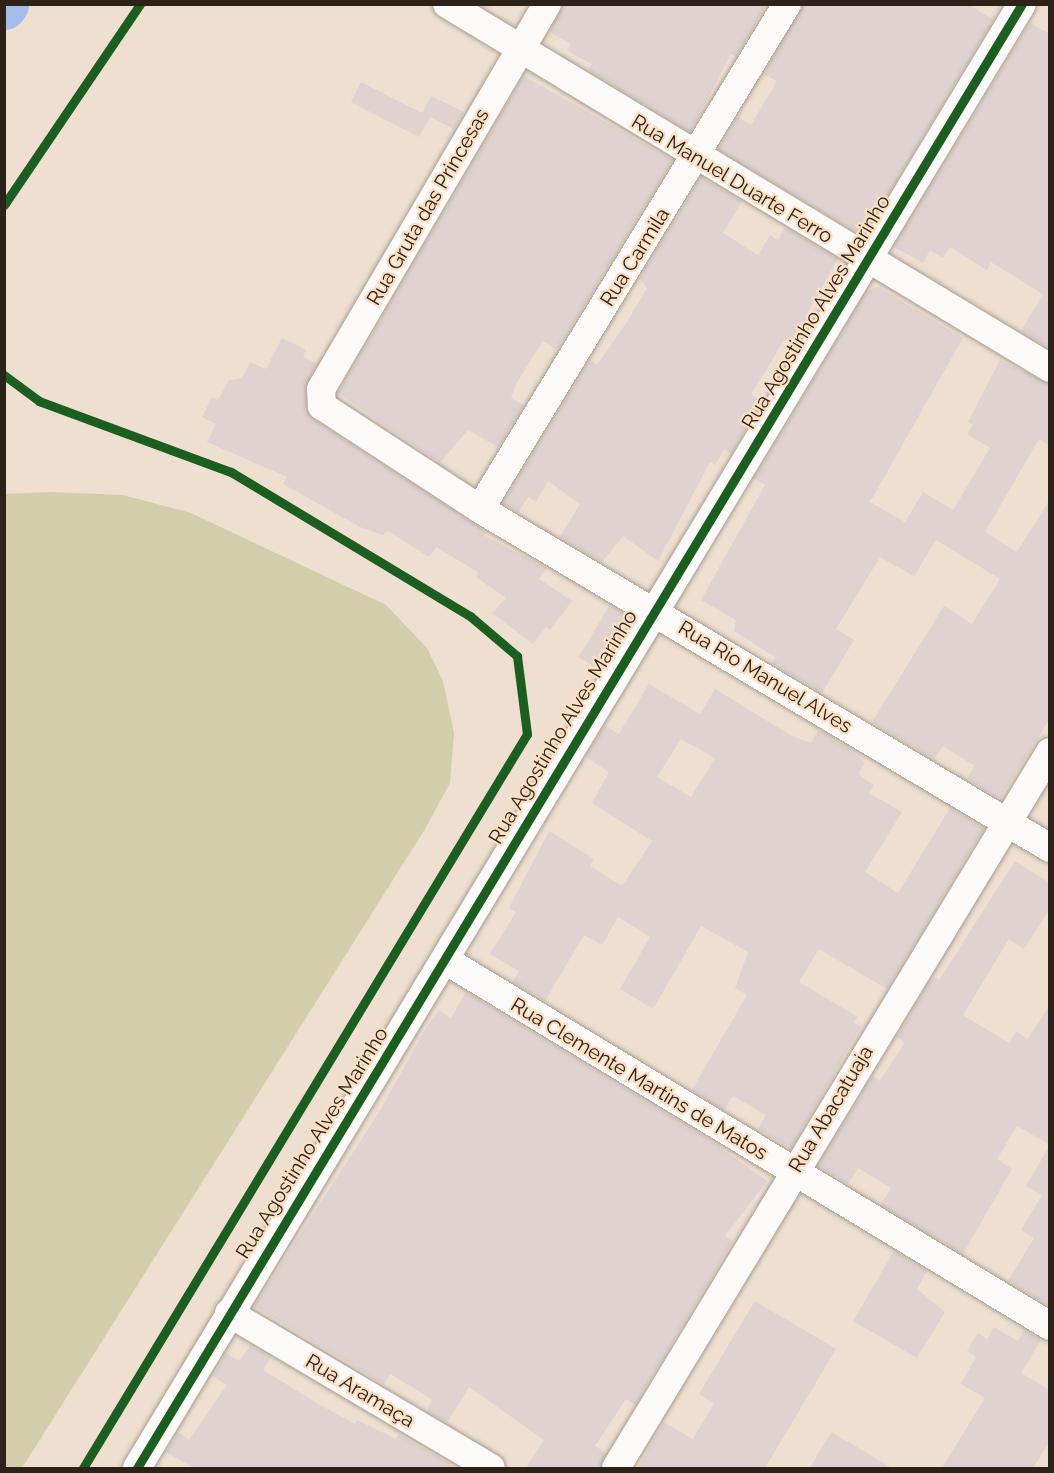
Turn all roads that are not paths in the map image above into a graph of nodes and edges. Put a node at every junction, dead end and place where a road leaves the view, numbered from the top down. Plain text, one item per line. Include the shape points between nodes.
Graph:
1 (447, 4) edge
2 (547, 4) edge
3 (787, 4) edge
4 (1022, 4) edge
5 (519, 52) junction
6 (696, 158) junction
7 (868, 260) junction
8 (1050, 368) edge
9 (326, 412) joint
10 (480, 509) junction
11 (655, 611) junction
12 (1050, 752) edge
13 (1005, 822) junction
14 (1050, 848) edge
15 (445, 960) junction
16 (792, 1172) junction
17 (230, 1313) junction
18 (1050, 1326) edge
19 (137, 1468) edge
20 (491, 1468) edge
21 (616, 1468) edge

1 - 5 street, Rua Manuel Duarte Ferro
2 - 5 street, Rua Gruta das Princesas
3 - 6 street, Rua Carmila
4 - 7 street, Rua Agostinho Alves Marinho
5 - 6 street, Rua Manuel Duarte Ferro
5 - 9 street, Rua Gruta das Princesas via 321,389
6 - 7 street, Rua Manuel Duarte Ferro
6 - 10 street, Rua Carmila
7 - 8 street, Rua Manuel Duarte Ferro
7 - 11 street, Rua Agostinho Alves Marinho
9 - 10 street, Rua Rio Manuel Alves
10 - 11 street, Rua Rio Manuel Alves
11 - 13 street, Rua Rio Manuel Alves
11 - 15 street, Rua Agostinho Alves Marinho
12 - 13 street, Rua Abacatuaja
13 - 14 street, Rua Rio Manuel Alves
13 - 16 street, Rua Abacatuaja
15 - 16 street, Rua Clemente Martins de Matos
15 - 17 street, Rua Agostinho Alves Marinho
16 - 18 street, Rua Clemente Martins de Matos
16 - 21 street, Rua Abacatuaja
17 - 19 street, Rua Agostinho Alves Marinho
17 - 20 street, Rua Aramaça

